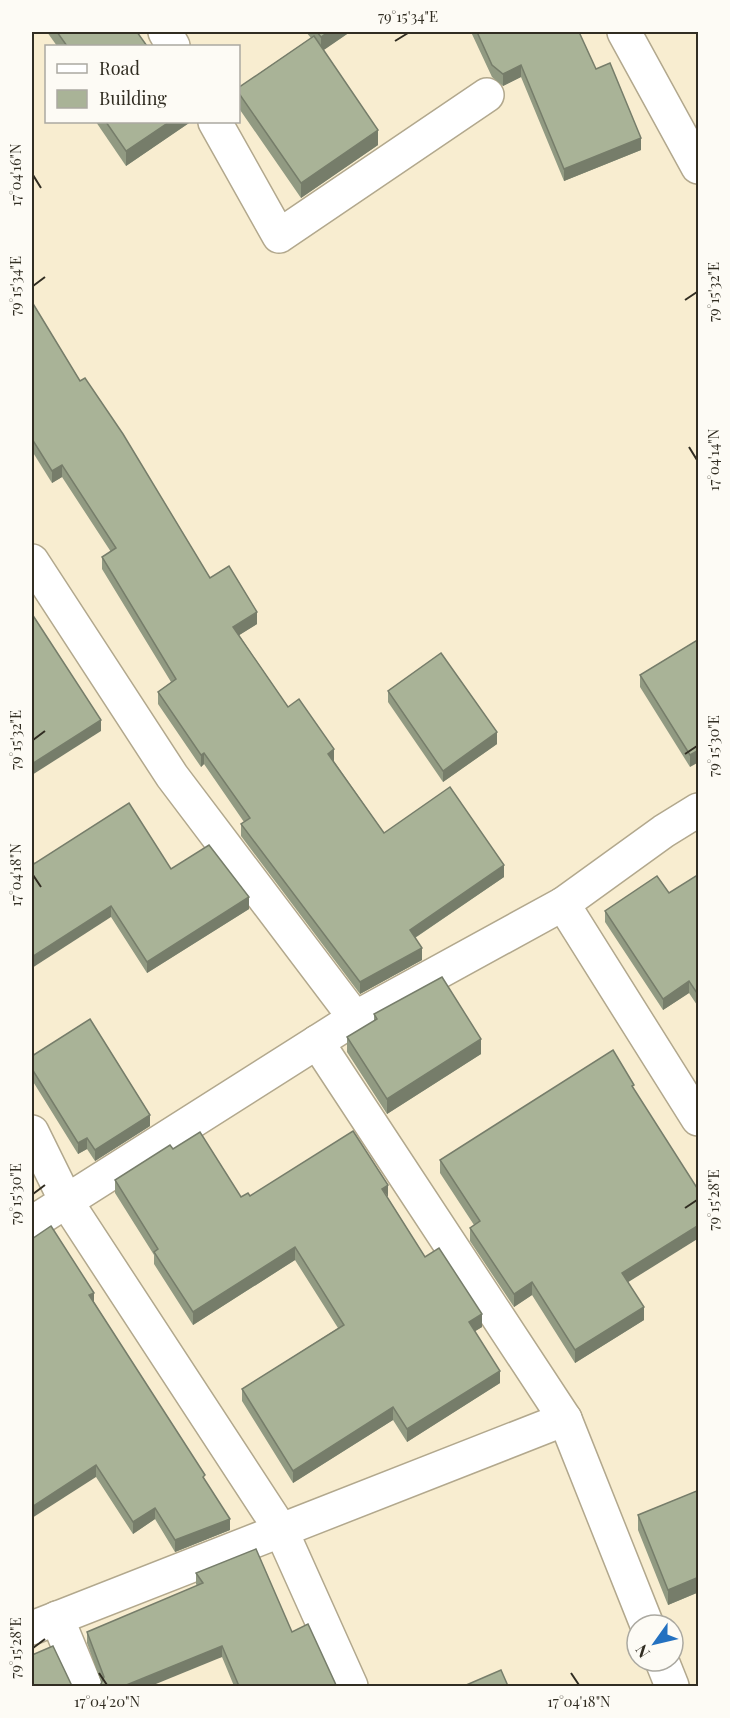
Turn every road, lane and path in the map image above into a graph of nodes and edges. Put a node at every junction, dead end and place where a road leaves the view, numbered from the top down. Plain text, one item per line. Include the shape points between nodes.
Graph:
1 (624, 32) edge
2 (486, 95) dead end
3 (216, 123) edge
4 (699, 167) edge
5 (32, 561) edge
6 (699, 810) edge
7 (563, 904) junction
8 (355, 1018) junction
9 (317, 1042) junction
10 (699, 1119) edge
11 (32, 1132) edge
12 (66, 1201) junction
13 (32, 1224) edge
14 (566, 1419) junction
15 (282, 1530) junction
16 (642, 1613) edge
17 (44, 1623) edge
18 (85, 1686) edge
19 (351, 1686) edge

1 - 4 street
2 - 3 street via 279,236
5 - 8 street via 172,776
6 - 7 street
7 - 8 street
7 - 10 street
8 - 9 street
9 - 12 street
9 - 14 street
11 - 12 street
12 - 13 street
12 - 15 street
14 - 15 street
14 - 16 street
15 - 17 street
15 - 19 street
17 - 18 street

